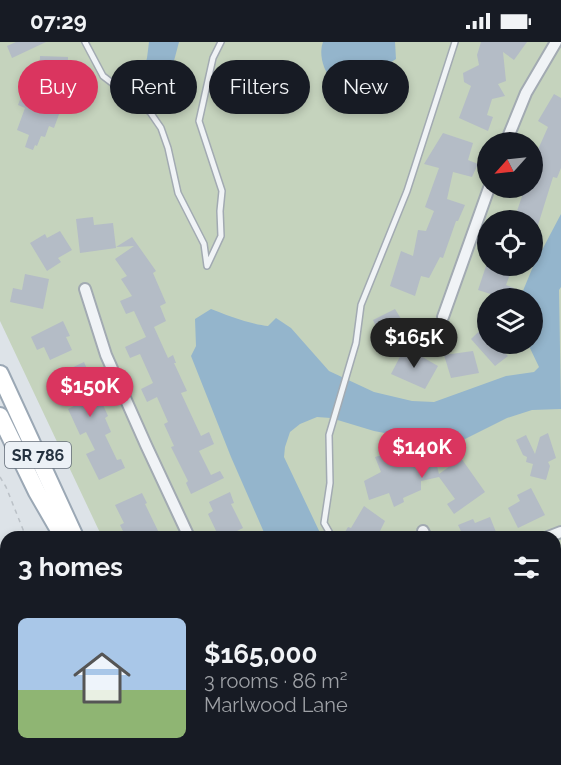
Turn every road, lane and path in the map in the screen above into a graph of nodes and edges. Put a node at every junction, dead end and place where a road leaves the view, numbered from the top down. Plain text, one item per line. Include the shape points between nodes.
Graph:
1 (85, 42) edge
2 (221, 42) edge
3 (455, 42) edge
4 (556, 42) edge
5 (510, 132) edge
6 (485, 198) edge
7 (85, 289) dead end
8 (443, 317) dead end
9 (0, 374) edge
10 (0, 416) edge
11 (0, 477) edge
12 (24, 531) edge
13 (60, 531) edge
14 (72, 531) edge
15 (186, 531) edge
16 (329, 531) edge

1 - 2 lane via 103,76 150,112 160,128 178,193 204,244 207,266 221,236 222,191 199,121 213,58
3 - 16 lane via 407,191 361,305 356,343 331,428 330,483 324,523
4 - 5 street via 526,93
6 - 8 street
7 - 15 street via 106,355
9 - 14 main road, SR 786
10 - 13 main road, SR 786
11 - 12 path

